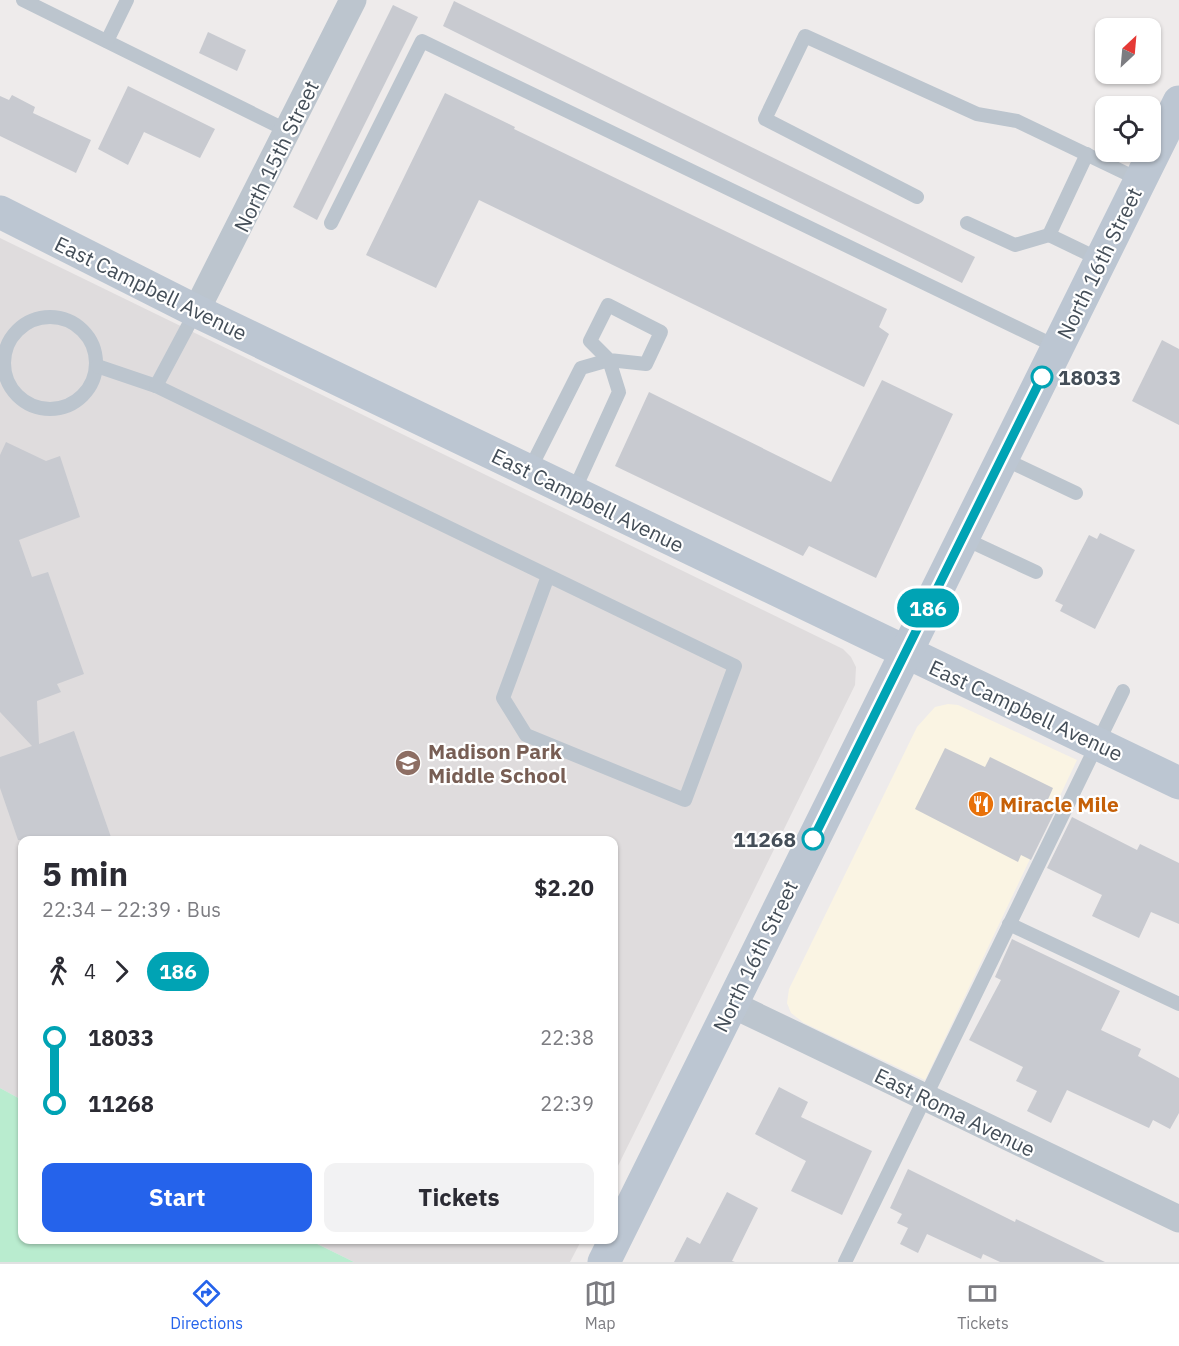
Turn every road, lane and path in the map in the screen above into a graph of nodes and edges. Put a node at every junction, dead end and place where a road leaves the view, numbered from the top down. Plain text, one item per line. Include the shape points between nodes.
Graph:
1 (23, 0) edge
2 (127, 0) edge
3 (353, 0) edge
4 (107, 41) junction
5 (1165, 116) edge
6 (288, 131) junction
7 (1087, 154) junction
8 (1140, 180) junction
9 (916, 197) dead end
10 (0, 212) edge
11 (331, 223) dead end
12 (967, 223) dead end
13 (1049, 235) junction
14 (1101, 260) junction
15 (196, 311) junction
16 (1057, 347) junction
17 (609, 360) junction
18 (96, 366) junction
19 (156, 386) junction
20 (1002, 458) junction
21 (529, 471) junction
22 (573, 493) junction
23 (1076, 493) dead end
24 (963, 538) junction
25 (1036, 572) dead end
26 (548, 576) junction
27 (906, 654) junction
28 (1123, 691) dead end
29 (1097, 743) junction
30 (1179, 783) edge
31 (1009, 924) junction
32 (731, 1004) junction
33 (1179, 1005) edge
34 (925, 1097) junction
35 (1179, 1219) edge
36 (618, 1234) edge
37 (613, 1244) edge
38 (604, 1262) edge
39 (845, 1262) edge

1 - 4 lane
2 - 4 lane
3 - 6 street, North 15th Street
4 - 6 lane
5 - 8 street, North 16th Street
6 - 15 street, North 15th Street
7 - 8 lane
7 - 9 lane via 1017,121 977,114 805,36 765,119
7 - 13 lane
8 - 14 street, North 16th Street
10 - 15 street, East Campbell Avenue
11 - 16 lane via 422,41
12 - 13 lane via 1015,245
13 - 14 lane
14 - 16 street, North 16th Street
15 - 19 lane
15 - 21 street, East Campbell Avenue
16 - 20 street, North 16th Street
17 - 17 lane via 646,364 661,332 608,305 590,341
17 - 21 lane via 581,369
17 - 22 lane via 620,392
18 - 18 lane via 89,387 73,403 43,408 17,394 9,382 5,352 11,338 27,324 48,316 63,318 88,336 95,350
18 - 19 lane
19 - 26 lane
20 - 23 lane
20 - 24 street, North 16th Street
21 - 22 street, East Campbell Avenue
22 - 27 street, East Campbell Avenue
24 - 25 lane
24 - 27 street, North 16th Street
26 - 26 lane via 735,666 685,801 526,735 502,698
27 - 29 street, East Campbell Avenue
27 - 32 street, North 16th Street
28 - 29 lane
29 - 30 street, East Campbell Avenue
29 - 31 lane
31 - 33 lane
31 - 34 lane
32 - 34 street, East Roma Avenue
32 - 36 street, North 16th Street
34 - 35 street, East Roma Avenue
34 - 39 lane
37 - 38 street, North 16th Street

